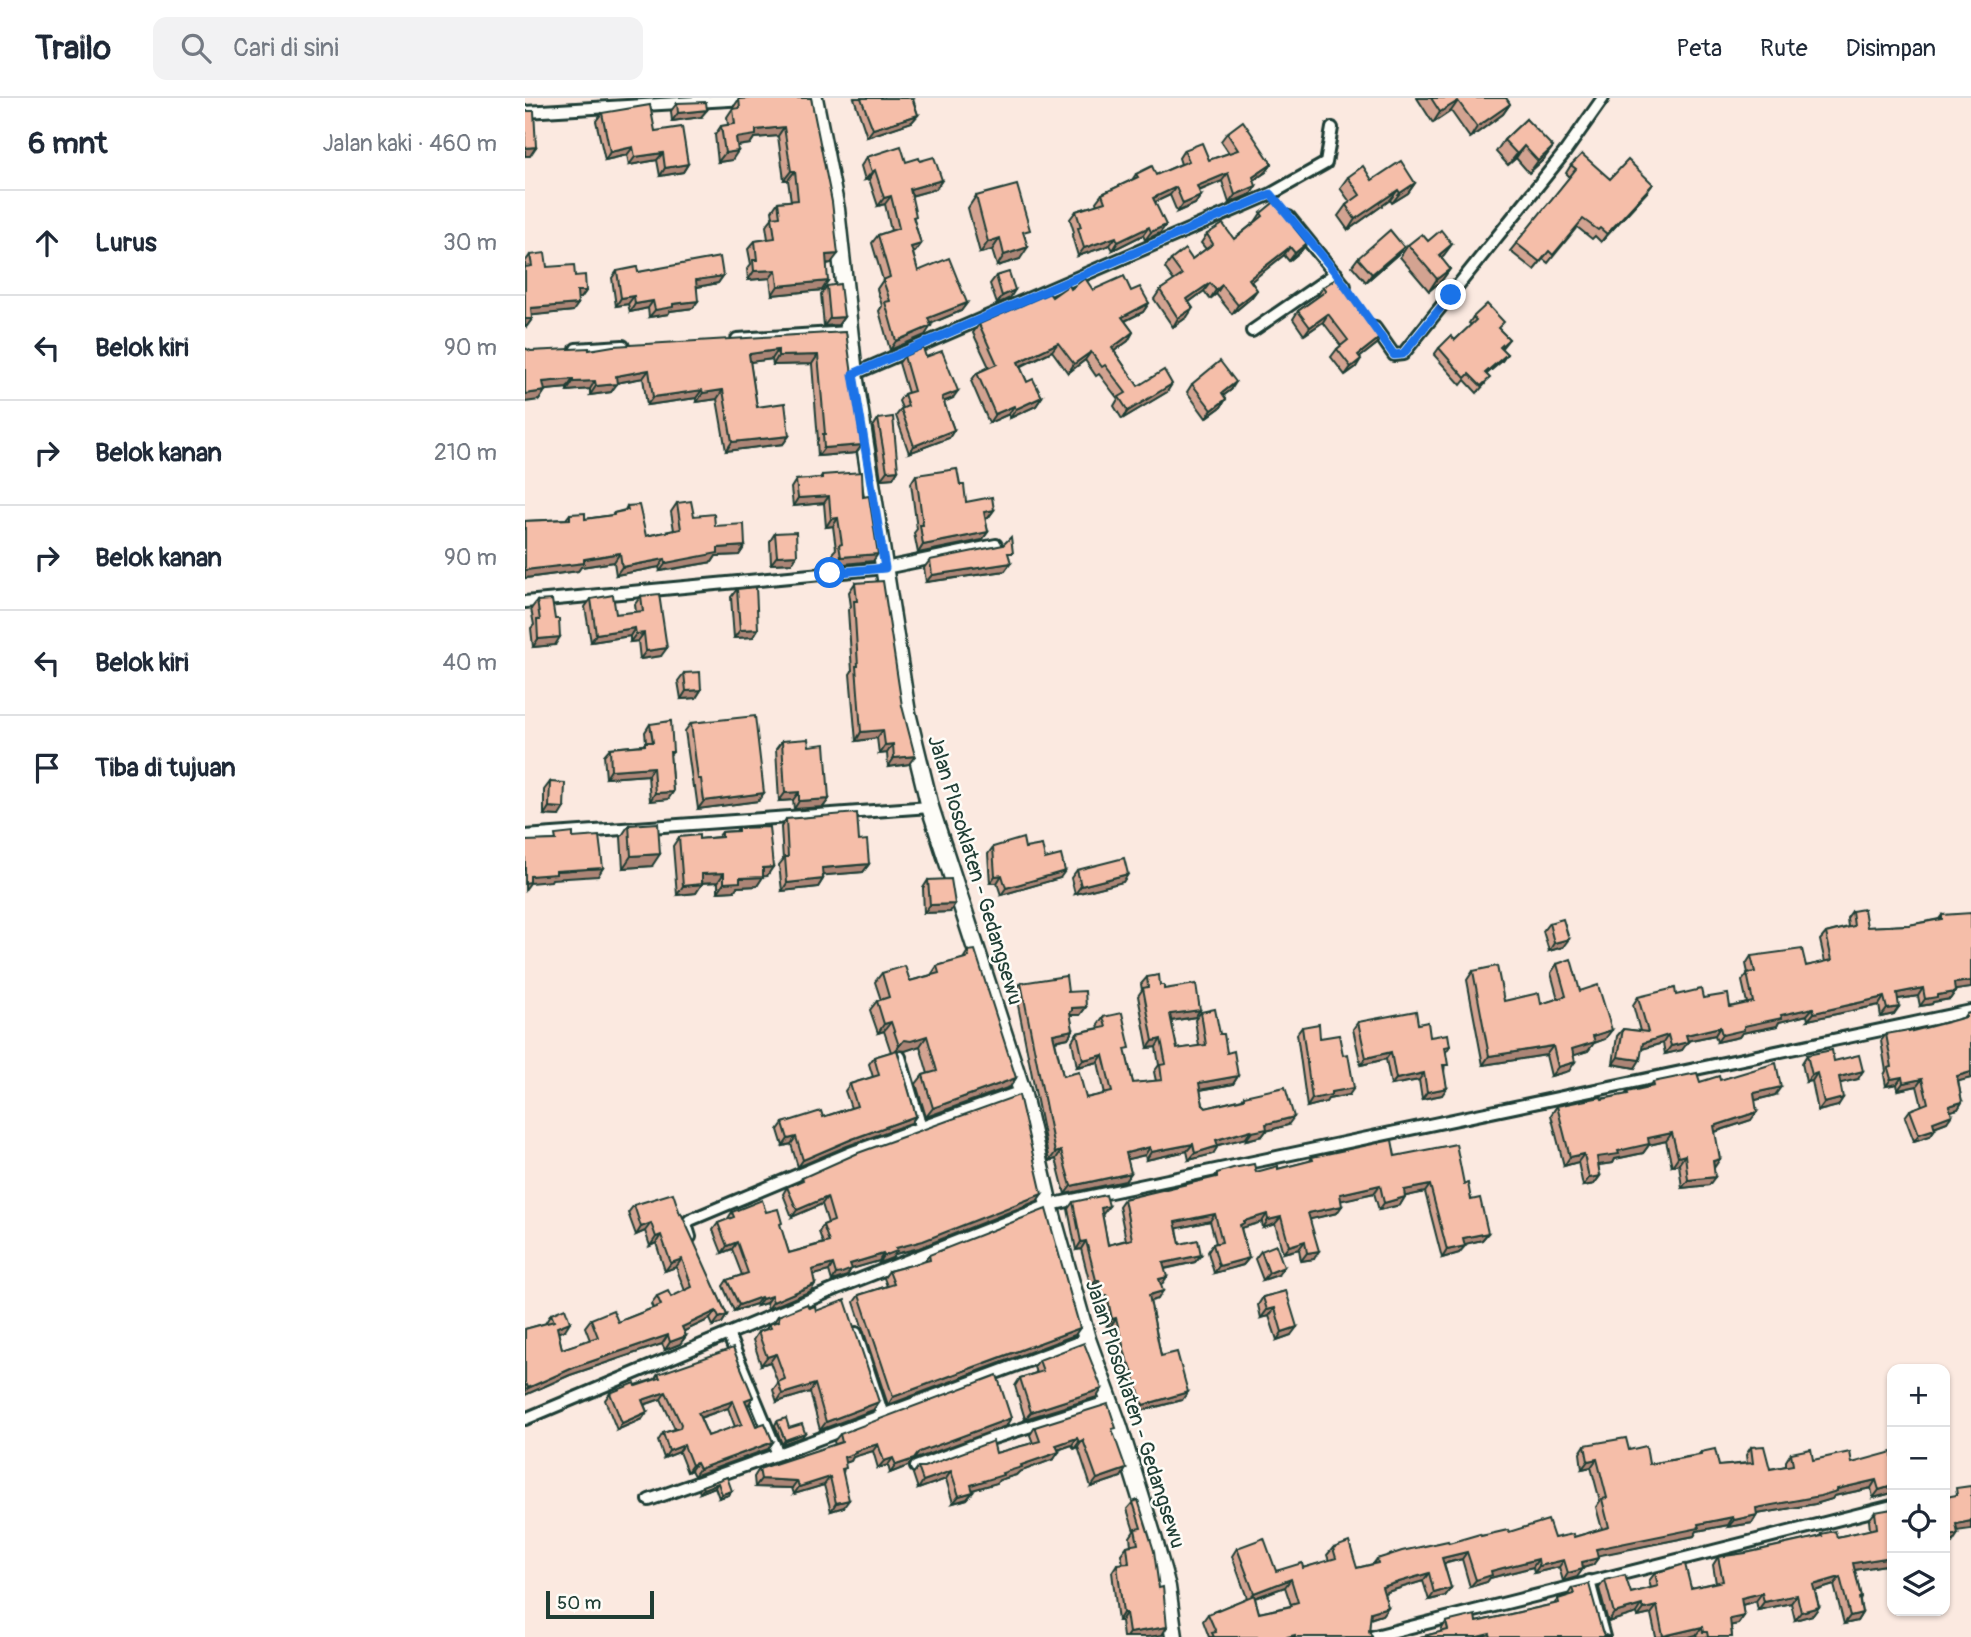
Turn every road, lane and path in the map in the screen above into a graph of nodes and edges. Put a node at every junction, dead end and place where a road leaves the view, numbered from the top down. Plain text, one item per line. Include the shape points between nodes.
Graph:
1 (763, 98) edge
2 (814, 98) edge
3 (1603, 98) edge
4 (525, 112) edge
5 (1332, 128) dead end
6 (1271, 194) junction
7 (1336, 273) junction
8 (1350, 294) edge
9 (1365, 314) edge
10 (849, 331) junction
11 (1252, 331) dead end
12 (728, 339) edge
13 (633, 345) edge
14 (566, 350) edge
15 (853, 374) junction
16 (996, 545) edge
17 (885, 568) junction
18 (525, 602) edge
19 (930, 807) junction
20 (525, 836) edge
21 (1971, 1011) edge
22 (900, 1057) edge
23 (1022, 1091) junction
24 (921, 1128) junction
25 (1049, 1205) junction
26 (693, 1243) edge
27 (840, 1287) junction
28 (845, 1300) edge
29 (728, 1319) edge
30 (853, 1326) edge
31 (731, 1333) junction
32 (1087, 1339) junction
33 (1109, 1401) junction
34 (883, 1415) junction
35 (525, 1419) edge
36 (779, 1454) junction
37 (916, 1467) edge
38 (649, 1500) dead end
39 (1887, 1507) edge
40 (1589, 1581) junction
41 (1174, 1637) edge
42 (1371, 1637) edge
43 (1604, 1637) edge

1 - 4 street
2 - 10 main road, Jalan Plosoklaten - Gedangsewu via 836,209
3 - 9 street via 1403,354 1394,355
5 - 6 street via 1326,163
6 - 7 street
6 - 15 street
7 - 8 street
7 - 11 street
10 - 12 street
10 - 15 main road, Jalan Plosoklaten - Gedangsewu
13 - 14 street
15 - 17 main road, Jalan Plosoklaten - Gedangsewu
16 - 17 street
17 - 18 street
17 - 19 main road, Jalan Plosoklaten - Gedangsewu via 907,713
19 - 20 street
19 - 23 main road, Jalan Plosoklaten - Gedangsewu
21 - 25 street
22 - 24 street
23 - 24 street
23 - 25 main road, Jalan Plosoklaten - Gedangsewu
24 - 26 street via 690,1220 685,1224
25 - 27 street
25 - 32 main road, Jalan Plosoklaten - Gedangsewu
27 - 28 street
27 - 31 street
29 - 31 street
30 - 34 street
31 - 35 street
31 - 36 street
32 - 33 main road, Jalan Plosoklaten - Gedangsewu
32 - 34 street
33 - 37 street
33 - 41 main road, Jalan Plosoklaten - Gedangsewu via 1167,1587
34 - 36 street
36 - 38 street
39 - 40 street
40 - 42 street
40 - 43 street

